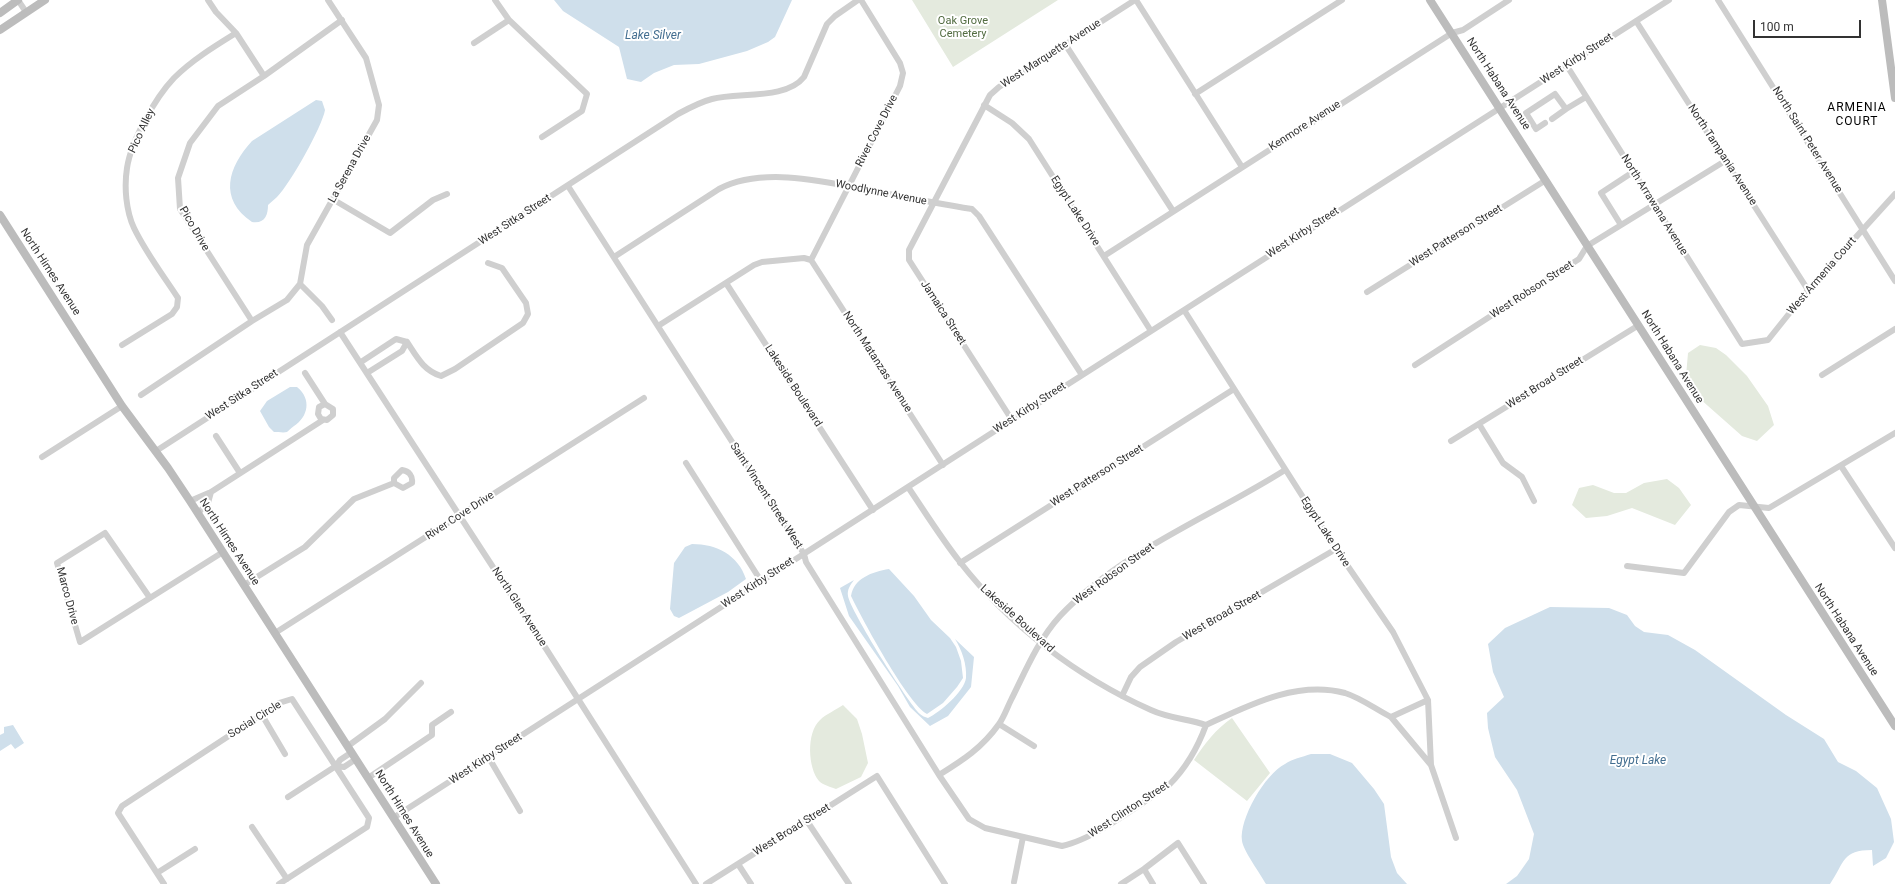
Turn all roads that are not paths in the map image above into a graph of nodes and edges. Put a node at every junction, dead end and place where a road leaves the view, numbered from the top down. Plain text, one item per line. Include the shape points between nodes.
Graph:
1 (18, 0) edge
2 (45, 0) edge
3 (208, 0) edge
4 (328, 0) edge
5 (495, 0) edge
6 (860, 0) edge
7 (1135, 0) edge
8 (1342, 0) edge
9 (1430, 0) edge
10 (1509, 0) edge
11 (1669, 0) edge
12 (1718, 0) edge
13 (1882, 0) edge
14 (26, 12) junction
15 (0, 13) edge
16 (342, 20) junction
17 (509, 20) junction
18 (1636, 21) junction
19 (0, 30) edge
20 (236, 32) junction
21 (1452, 32) junction
22 (474, 43) dead end
23 (1065, 44) junction
24 (1567, 66) junction
25 (264, 76) junction
26 (1195, 94) junction
27 (1586, 97) junction
28 (1895, 98) edge
29 (984, 105) junction
30 (1500, 108) junction
31 (1566, 109) junction
32 (1552, 119) dead end
33 (1545, 123) dead end
34 (542, 137) dead end
35 (1725, 160) junction
36 (1242, 167) junction
37 (1633, 172) junction
38 (1546, 180) junction
39 (568, 186) junction
40 (849, 187) junction
41 (447, 194) dead end
42 (1895, 194) edge
43 (334, 200) junction
44 (933, 203) junction
45 (1653, 205) junction
46 (1173, 211) junction
47 (0, 215) edge
48 (1621, 225) junction
49 (1863, 230) junction
50 (1587, 246) junction
51 (1104, 256) junction
52 (614, 257) junction
53 (811, 260) junction
54 (488, 263) dead end
55 (1895, 280) edge
56 (726, 283) junction
57 (300, 284) junction
58 (1808, 290) junction
59 (1367, 292) dead end
60 (1184, 310) junction
61 (332, 320) dead end
62 (252, 321) junction
63 (1639, 325) junction
64 (658, 326) junction
65 (1895, 329) edge
66 (1151, 331) junction
67 (340, 332) junction
68 (407, 342) junction
69 (1742, 344) joint
70 (122, 345) dead end
71 (361, 362) junction
72 (1415, 365) dead end
73 (305, 373) dead end
74 (367, 373) junction
75 (1082, 375) junction
76 (1822, 375) dead end
77 (1234, 389) junction
78 (141, 395) dead end
79 (644, 398) dead end
80 (326, 404) junction
81 (122, 406) junction
82 (323, 420) junction
83 (1012, 420) junction
84 (1479, 424) junction
85 (1895, 432) edge
86 (216, 436) dead end
87 (1451, 441) dead end
88 (156, 451) junction
89 (42, 457) dead end
90 (686, 464) dead end
91 (943, 465) junction
92 (1841, 466) junction
93 (1285, 470) junction
94 (240, 473) junction
95 (394, 483) dead end
96 (908, 487) junction
97 (211, 492) junction
98 (1534, 500) dead end
99 (190, 501) junction
100 (1753, 506) junction
101 (873, 510) junction
102 (198, 513) junction
103 (460, 516) junction
104 (1895, 548) edge
105 (1336, 549) junction
106 (223, 552) junction
107 (804, 554) junction
108 (960, 562) junction
109 (1627, 566) dead end
110 (761, 581) junction
111 (244, 585) junction
112 (150, 598) junction
113 (275, 633) junction
114 (1040, 643) junction
115 (421, 683) dead end
116 (1122, 696) junction
117 (577, 699) junction
118 (1428, 700) junction
119 (451, 712) dead end
120 (262, 715) junction
121 (1392, 717) junction
122 (999, 724) junction
123 (1206, 725) junction
124 (1895, 726) edge
125 (1034, 746) dead end
126 (350, 749) junction
127 (285, 754) dead end
128 (489, 758) junction
129 (356, 759) junction
130 (336, 766) junction
131 (1432, 766) junction
132 (939, 775) junction
133 (368, 778) junction
134 (288, 797) dead end
135 (520, 811) dead end
136 (393, 818) junction
137 (807, 821) junction
138 (252, 828) dead end
139 (1023, 837) junction
140 (1456, 838) dead end
141 (195, 849) dead end
142 (738, 864) junction
143 (1144, 869) junction
144 (157, 873) junction
145 (287, 879) junction
146 (1014, 882) dead end
147 (164, 884) edge
148 (278, 884) edge
149 (436, 884) edge
150 (696, 884) edge
151 (706, 884) edge
152 (751, 884) edge
153 (849, 884) edge
154 (945, 884) edge
155 (1121, 884) edge
156 (1153, 884) edge
157 (1204, 884) edge

1 - 14 street
1 - 15 street
2 - 14 street
3 - 20 street
4 - 16 street, La Serena Drive
5 - 17 street
6 - 39 street, West Sitka Street via 827,24 799,84 777,92 725,97 695,105
6 - 40 street, River Cove Drive via 903,72 900,86
7 - 23 street, West Marquette Avenue
7 - 26 street
8 - 26 street
9 - 21 street, North Habana Avenue
10 - 21 street, Kenmore Avenue via 1463,30
11 - 18 street, West Kirby Street
12 - 49 street, North Saint Peter Avenue
13 - 28 street
14 - 19 street
16 - 25 street, Pico Drive
16 - 43 street, La Serena Drive via 366,58 379,104 377,120
17 - 22 street
17 - 34 street via 587,94 582,112
18 - 24 street, West Kirby Street
18 - 35 street, North Tampania Avenue
20 - 25 street
20 - 70 street, Pico Alley via 174,78 156,102 133,145 126,169 127,206 134,228 178,298 177,308 172,314
21 - 30 street, North Habana Avenue
21 - 36 street, Kenmore Avenue
23 - 29 street, West Marquette Avenue via 999,87
23 - 46 street
24 - 27 street, North Arrawana Avenue
24 - 30 street, West Kirby Street
25 - 62 street, Pico Drive via 218,106 190,143 178,178 180,209
26 - 36 street
27 - 31 street
27 - 37 street, North Arrawana Avenue
29 - 44 street, West Marquette Avenue
29 - 51 street, Egypt Lake Drive via 1012,123 1029,139
30 - 38 street, North Habana Avenue
30 - 60 street, West Kirby Street
31 - 32 street
31 - 33 street via 1555,94 1526,113 1536,129
35 - 45 street, West Robson Street
35 - 58 street, North Tampania Avenue
36 - 46 street, Kenmore Avenue
37 - 45 street, North Arrawana Avenue
37 - 48 street via 1601,193
38 - 50 street, North Habana Avenue
38 - 59 street, West Patterson Street
39 - 52 street, Saint Vincent Street West
39 - 67 street, West Sitka Street
40 - 44 street, Woodlynne Avenue
40 - 52 street, Woodlynne Avenue via 798,177 729,184
40 - 53 street, River Cove Drive
41 - 43 street via 433,200 390,234
42 - 49 street, West Armenia Court
43 - 57 street, La Serena Drive via 308,245
44 - 75 street, Woodlynne Avenue via 972,209 979,216
44 - 83 street, Jamaica Street via 909,250 909,260
45 - 48 street, West Robson Street
45 - 69 street, North Arrawana Avenue
46 - 51 street, Kenmore Avenue
47 - 81 street, North Himes Avenue
48 - 50 street, West Robson Street
49 - 55 street, North Saint Peter Avenue
49 - 58 street, West Armenia Court
50 - 63 street, North Habana Avenue
50 - 72 street, West Robson Street via 1579,259
51 - 66 street, Egypt Lake Drive
52 - 64 street, Saint Vincent Street West
53 - 56 street via 804,258 762,262
53 - 91 street, North Matanzas Avenue
54 - 68 street via 502,268 526,303 528,314 524,323 441,376 430,373 423,366
56 - 64 street
56 - 101 street, Lakeside Boulevard
57 - 61 street
57 - 62 street, La Serena Drive via 287,300
58 - 69 street, West Armenia Court via 1768,340
60 - 66 street, West Kirby Street
60 - 77 street, Egypt Lake Drive
62 - 78 street
63 - 84 street, West Broad Street
63 - 100 street, North Habana Avenue
64 - 107 street, Saint Vincent Street West
65 - 76 street
66 - 75 street, West Kirby Street
67 - 71 street, North Glen Avenue
67 - 88 street, West Sitka Street
68 - 71 street via 396,339
68 - 74 street via 402,351
71 - 74 street, North Glen Avenue
73 - 80 street
74 - 103 street, North Glen Avenue
75 - 83 street, West Kirby Street
77 - 93 street, Egypt Lake Drive
77 - 108 street, West Patterson Street
79 - 103 street, River Cove Drive
80 - 82 street via 318,410 319,417
80 - 82 street via 331,406 334,412 332,418
81 - 88 street, North Himes Avenue
81 - 89 street
82 - 94 street
83 - 91 street, West Kirby Street
84 - 87 street, West Broad Street
84 - 98 street via 1503,463 1522,477
85 - 92 street
86 - 94 street
88 - 99 street, North Himes Avenue
90 - 110 street
91 - 96 street, West Kirby Street
92 - 100 street via 1768,508
92 - 104 street
93 - 105 street, Egypt Lake Drive
93 - 114 street, West Robson Street via 1154,545 1110,574 1075,601 1058,618
94 - 97 street
95 - 111 street via 354,499 305,547
96 - 101 street, West Kirby Street
96 - 108 street, Lakeside Boulevard
97 - 99 street
97 - 102 street via 208,502
99 - 102 street, North Himes Avenue
100 - 109 street via 1739,505 1729,512 1684,573
100 - 124 street, North Habana Avenue
101 - 107 street, West Kirby Street
102 - 106 street, North Himes Avenue
103 - 113 street, River Cove Drive
103 - 117 street, North Glen Avenue
105 - 116 street, West Broad Street via 1176,642 1140,667 1131,677
105 - 118 street, Egypt Lake Drive via 1393,632
106 - 111 street, North Himes Avenue
106 - 112 street
107 - 110 street, West Kirby Street
107 - 132 street, Saint Vincent Street West via 806,562
108 - 114 street, Lakeside Boulevard via 986,592
110 - 117 street, West Kirby Street
111 - 113 street, North Himes Avenue
112 - 112 street, Marco Drive via 80,642 57,563 106,533
113 - 126 street, North Himes Avenue
114 - 116 street, Lakeside Boulevard
114 - 122 street, West Robson Street
115 - 126 street
116 - 123 street, Lakeside Boulevard via 1152,711
117 - 128 street, West Kirby Street
117 - 150 street, North Glen Avenue
118 - 121 street
118 - 131 street, Egypt Lake Drive
119 - 133 street via 432,725 432,735
120 - 127 street
120 - 130 street, Social Circle via 279,703 292,699
120 - 144 street, Social Circle via 122,806 118,813
121 - 123 street via 1347,694 1309,689 1260,701
121 - 131 street, Egypt Lake Drive
122 - 125 street
122 - 132 street, West Robson Street via 972,755
123 - 139 street, West Clinton Street via 1200,741 1178,776 1169,785 1089,836 1062,846
126 - 129 street, North Himes Avenue
126 - 130 street
128 - 135 street
128 - 136 street, West Kirby Street
129 - 130 street via 344,767
129 - 133 street, North Himes Avenue
130 - 134 street
130 - 145 street, Social Circle via 369,818 366,827
131 - 140 street, Egypt Lake Drive
132 - 139 street, Saint Vincent Street West via 969,819 985,828
133 - 136 street, North Himes Avenue
136 - 149 street, North Himes Avenue
137 - 142 street, West Broad Street
137 - 153 street
137 - 154 street, West Broad Street via 877,776
138 - 145 street
139 - 146 street
141 - 144 street
142 - 151 street, West Broad Street
142 - 152 street
143 - 155 street
143 - 156 street
143 - 157 street via 1178,843
144 - 147 street, Social Circle
145 - 148 street, Social Circle

